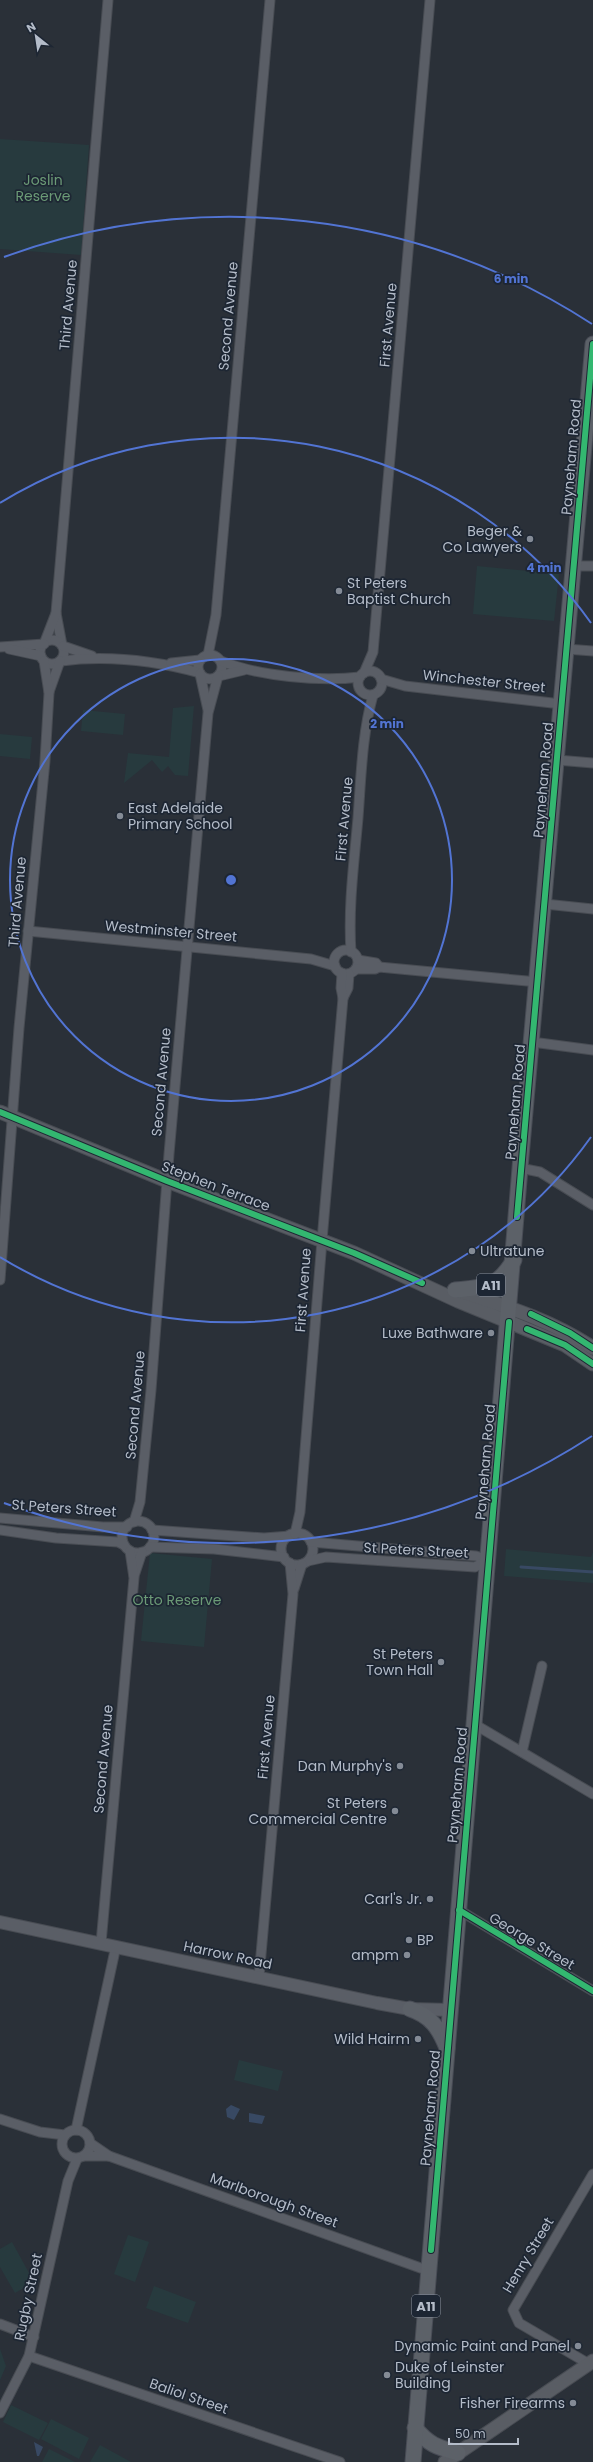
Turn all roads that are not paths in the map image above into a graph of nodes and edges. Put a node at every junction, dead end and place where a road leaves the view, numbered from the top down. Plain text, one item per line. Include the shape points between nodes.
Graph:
1 (108, 0) edge
2 (270, 0) edge
3 (430, 0) edge
4 (593, 344) edge
5 (573, 566) junction
6 (593, 566) edge
7 (56, 613) junction
8 (44, 644) junction
9 (62, 646) junction
10 (0, 647) edge
11 (566, 649) junction
12 (593, 651) edge
13 (373, 652) junction
14 (95, 657) junction
15 (43, 658) junction
16 (212, 658) junction
17 (60, 661) junction
18 (164, 664) junction
19 (244, 670) junction
20 (200, 674) junction
21 (362, 675) junction
22 (219, 676) junction
23 (380, 676) junction
24 (338, 680) junction
25 (404, 686) junction
26 (369, 692) junction
27 (49, 694) junction
28 (561, 704) junction
29 (208, 713) junction
30 (557, 760) junction
31 (593, 763) edge
32 (545, 904) junction
33 (593, 909) edge
34 (28, 932) junction
35 (188, 947) junction
36 (343, 953) junction
37 (311, 959) junction
38 (348, 968) junction
39 (538, 982) junction
40 (532, 1042) junction
41 (593, 1050) edge
42 (6, 1114) edge
43 (520, 1168) junction
44 (167, 1181) junction
45 (593, 1205) edge
46 (321, 1240) junction
47 (514, 1259) junction
48 (0, 1280) edge
49 (422, 1283) junction
50 (455, 1290) junction
51 (510, 1315) junction
52 (593, 1348) edge
53 (593, 1364) edge
54 (140, 1502) junction
55 (0, 1518) edge
56 (130, 1524) junction
57 (148, 1527) junction
58 (0, 1530) edge
59 (296, 1535) junction
60 (311, 1542) junction
61 (127, 1548) junction
62 (146, 1550) junction
63 (287, 1560) junction
64 (488, 1560) junction
65 (305, 1562) junction
66 (134, 1578) junction
67 (293, 1594) junction
68 (542, 1666) dead end
69 (474, 1724) junction
70 (522, 1752) junction
71 (593, 1794) edge
72 (459, 1910) junction
73 (0, 1922) edge
74 (101, 1942) junction
75 (116, 1946) junction
76 (259, 1977) junction
77 (593, 1991) edge
78 (410, 2009) junction
79 (450, 2010) junction
80 (447, 2049) junction
81 (0, 2119) edge
82 (80, 2131) junction
83 (40, 2132) junction
84 (65, 2135) junction
85 (90, 2143) junction
86 (61, 2145) junction
87 (109, 2156) junction
88 (76, 2157) junction
89 (593, 2174) edge
90 (429, 2271) junction
91 (0, 2324) edge
92 (34, 2336) junction
93 (29, 2356) junction
94 (591, 2362) edge
95 (0, 2413) edge
96 (415, 2428) junction
97 (457, 2458) edge
98 (340, 2462) edge
99 (413, 2462) edge
100 (445, 2462) edge

1 - 7 street, Third Avenue
2 - 16 street, Second Avenue
3 - 13 street, First Avenue
4 - 5 main road, Payneham Road / A11
5 - 6 street
5 - 11 main road, Payneham Road / A11
7 - 8 street, Third Avenue
7 - 9 street, Third Avenue
8 - 9 street via 54,640
8 - 10 street
8 - 15 street via 41,650
9 - 14 street
9 - 17 street via 64,654
10 - 15 street
11 - 12 street
11 - 28 main road, Payneham Road / A11
13 - 21 street, First Avenue
13 - 23 street, First Avenue
14 - 17 street
14 - 18 street
15 - 17 street via 54,664
15 - 27 street, Third Avenue
16 - 18 street
16 - 19 street
16 - 20 street, Second Avenue
16 - 22 street, Second Avenue via 222,667
17 - 27 street, Third Avenue
18 - 20 street
19 - 22 street
19 - 24 street
20 - 22 street via 209,679
20 - 29 street, Second Avenue
21 - 23 street, Winchester Street via 374,672
21 - 24 street
21 - 26 street, First Avenue
22 - 29 street, Second Avenue
23 - 25 street, Winchester Street
23 - 26 street, First Avenue
24 - 26 street
25 - 26 street, Winchester Street
25 - 28 street, Winchester Street
26 - 36 street, First Avenue via 349,926
27 - 34 street, Third Avenue
28 - 30 main road, Payneham Road / A11
29 - 35 street, Second Avenue
30 - 31 street
30 - 32 main road, Payneham Road / A11
32 - 33 street
32 - 39 main road, Payneham Road / A11
34 - 35 street, Westminster Street
34 - 42 street, Third Avenue
35 - 37 street, Westminster Street
35 - 44 street, Second Avenue
36 - 37 street, Westminster Street
36 - 38 street, First Avenue
36 - 38 street
37 - 38 street, Westminster Street
38 - 39 street, Westminster Street via 380,967
38 - 46 street, First Avenue via 348,988 343,998 331,1159
39 - 40 main road, Payneham Road / A11
40 - 41 street
40 - 43 main road, Payneham Road / A11
42 - 44 main road, Stephen Terrace
42 - 48 street, Third Avenue
43 - 45 street via 540,1172
43 - 47 main road, Payneham Road / A11
44 - 46 main road, Stephen Terrace
44 - 54 street, Second Avenue
46 - 49 main road, Stephen Terrace
46 - 59 street, First Avenue via 300,1512
47 - 50 main road, A11 via 505,1275 491,1285
47 - 51 main road, Payneham Road / A11
49 - 50 main road, Stephen Terrace
49 - 51 main road, Stephen Terrace via 458,1301
50 - 51 main road, Stephen Terrace
51 - 52 main road via 530,1314 570,1333
51 - 53 main road via 565,1345
51 - 64 main road, Payneham Road / A11
54 - 56 street, Second Avenue
54 - 57 street, Second Avenue
55 - 56 street, St Peters Street via 103,1527
56 - 57 street
56 - 61 street via 122,1533
57 - 59 street via 264,1538
57 - 62 street via 153,1541
58 - 61 street, St Peters Street via 56,1538 118,1542
59 - 60 street
59 - 63 street via 282,1545
60 - 64 street, St Peters Street via 476,1556
60 - 65 street via 313,1553
61 - 62 street
61 - 66 street, Second Avenue
62 - 63 street via 214,1549
62 - 66 street, Second Avenue
63 - 65 street via 295,1565
63 - 67 street, First Avenue
64 - 65 street, St Peters Street via 475,1567 326,1557
64 - 69 main road, Payneham Road / A11
65 - 67 street, First Avenue
66 - 74 street, Second Avenue
67 - 76 street, First Avenue
68 - 70 street
69 - 70 street
69 - 72 main road, Payneham Road / A11
70 - 71 street
72 - 77 street, George Street
72 - 79 main road, Payneham Road / A11
73 - 74 street, Harrow Road
74 - 75 street, Harrow Road
75 - 76 street, Harrow Road
75 - 82 street via 83,2103
76 - 78 street, Harrow Road
78 - 79 street, Harrow Road
78 - 80 main road via 423,2013 433,2021
79 - 80 main road, Payneham Road / A11
80 - 90 main road, Payneham Road / A11
81 - 83 street
82 - 84 street
82 - 85 street
83 - 84 street
83 - 86 street
84 - 86 street
85 - 87 street, Marlborough Street
85 - 88 street, Rugby Street
86 - 88 street
87 - 88 street, Marlborough Street
87 - 90 street, Marlborough Street
88 - 92 street, Rugby Street via 68,2181
89 - 94 street, Henry Street via 513,2310 519,2323
90 - 96 main road, Payneham Road / A11 via 423,2362
91 - 92 street
92 - 93 street, Rugby Street
93 - 95 street, Rugby Street
93 - 98 street, Baliol Street
94 - 97 main road via 474,2442
96 - 97 main road via 427,2442
96 - 99 main road, Payneham Road / A11
97 - 100 main road

